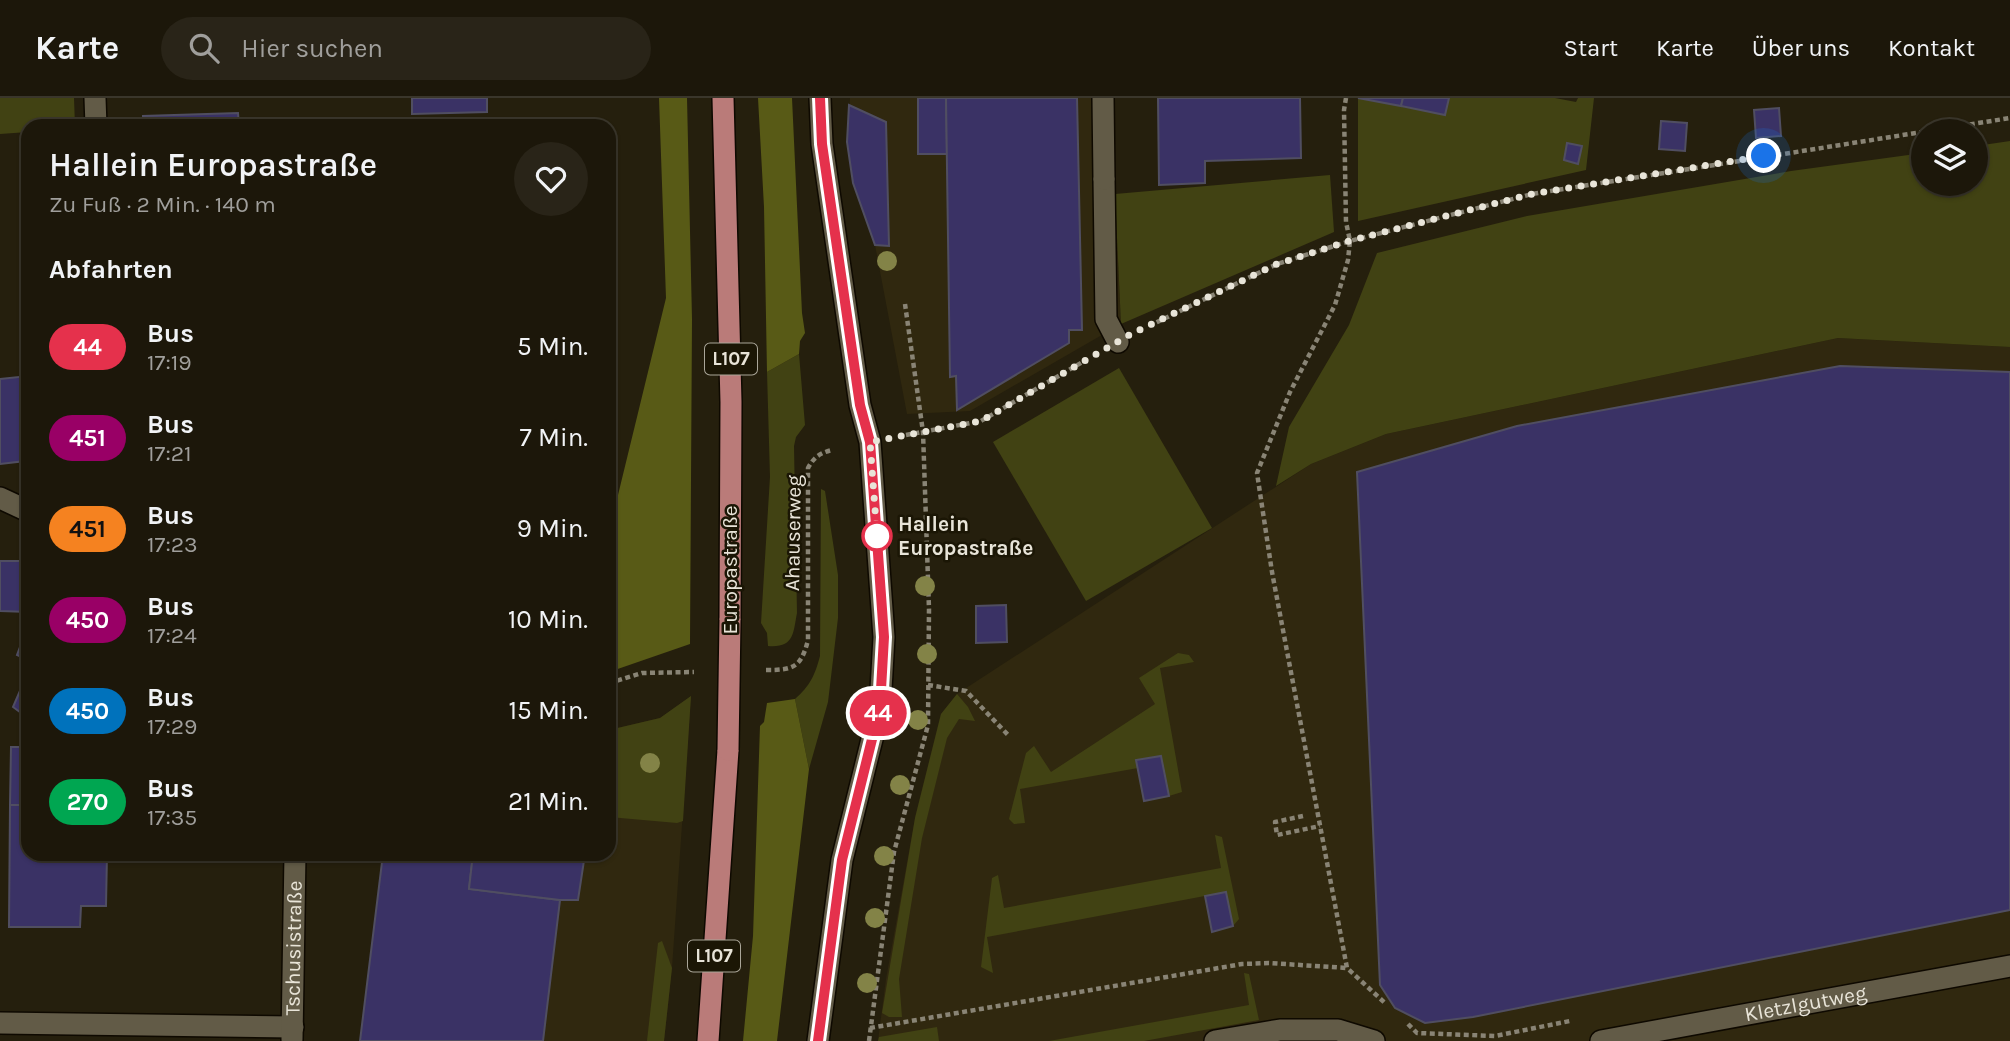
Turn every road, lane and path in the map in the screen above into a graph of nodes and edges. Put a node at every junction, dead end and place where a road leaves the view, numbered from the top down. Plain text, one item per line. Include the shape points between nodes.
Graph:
1 (95, 98) edge
2 (723, 98) edge
3 (820, 98) edge
4 (1103, 98) edge
5 (1346, 98) edge
6 (2010, 118) edge
7 (96, 119) edge
8 (1349, 241) junction
9 (1118, 342) junction
10 (870, 442) junction
11 (0, 498) edge
12 (21, 508) edge
13 (698, 671) dead end
14 (753, 671) dead end
15 (616, 681) edge
16 (928, 685) dead end
17 (1009, 736) dead end
18 (1303, 816) dead end
19 (1320, 826) junction
20 (295, 861) edge
21 (2010, 966) edge
22 (1347, 968) junction
23 (1387, 1005) dead end
24 (1577, 1020) dead end
25 (0, 1023) edge
26 (1407, 1023) dead end
27 (870, 1028) dead end
28 (293, 1034) edge
29 (1284, 1036) edge
30 (708, 1041) edge
31 (818, 1041) edge
32 (1215, 1041) edge
33 (1374, 1041) edge
34 (1601, 1041) edge

1 - 7 street
2 - 30 main road, Europastraße / L107, bridge via 732,402 728,750
3 - 10 street via 822,144 860,405
4 - 9 street via 1106,319
5 - 8 path
6 - 8 path, Ahauserweg via 1532,194
8 - 9 path, Ahauserweg via 1277,264
8 - 19 path via 1335,305 1290,392 1257,472
9 - 10 path, Ahauserweg via 981,421
10 - 14 path, Ahauserweg via 822,453 812,460 808,468 808,640 803,658 794,667
10 - 31 street via 884,637 880,707 842,860
11 - 12 street
13 - 15 path via 642,673
16 - 17 path via 966,691
18 - 19 path via 1275,822 1277,835
19 - 22 path
20 - 28 street, Tschusistraße
21 - 34 street, Kletzlgutweg
22 - 23 path
22 - 27 path via 1242,964
24 - 26 path via 1495,1036 1417,1032
25 - 28 street
29 - 32 street
29 - 33 street via 1338,1030

